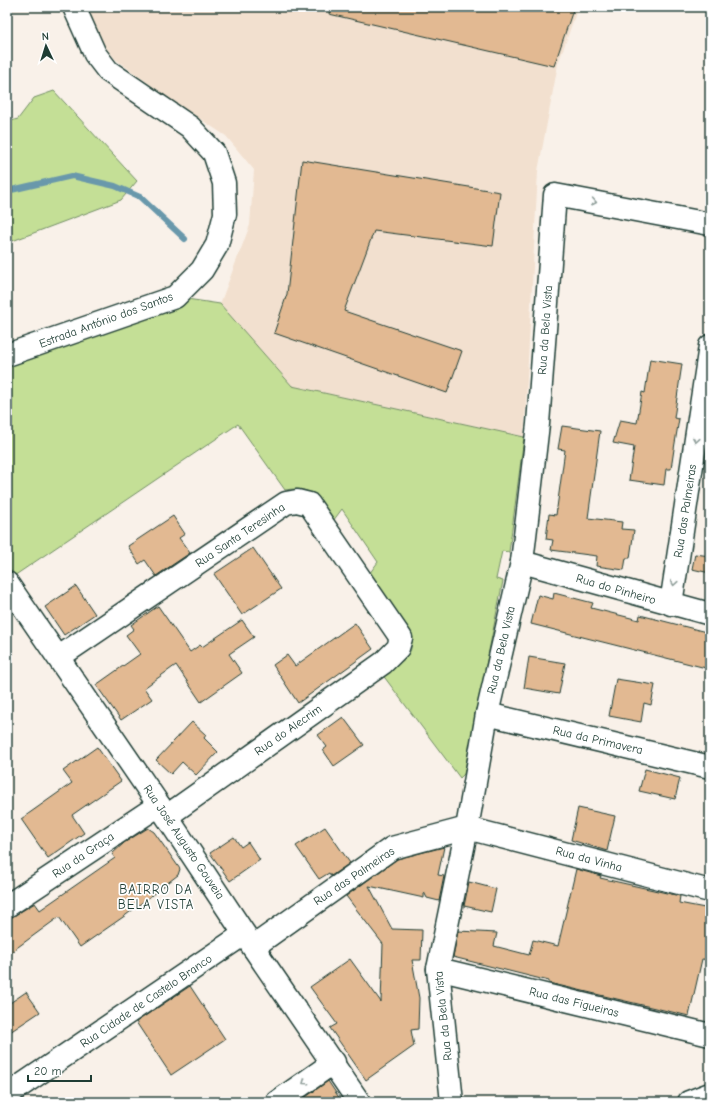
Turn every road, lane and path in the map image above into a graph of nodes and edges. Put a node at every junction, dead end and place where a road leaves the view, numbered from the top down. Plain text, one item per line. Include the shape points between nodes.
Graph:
1 (74, 7) edge
2 (710, 224) edge
3 (710, 346) edge
4 (7, 355) edge
5 (522, 562) junction
6 (7, 583) edge
7 (671, 604) junction
8 (710, 614) edge
9 (401, 638) joint
10 (59, 657) junction
11 (487, 714) junction
12 (710, 767) edge
13 (163, 810) junction
14 (467, 828) junction
15 (710, 891) edge
16 (7, 906) edge
17 (249, 941) junction
18 (438, 969) junction
19 (710, 1035) edge
20 (334, 1062) junction
21 (7, 1094) edge
22 (710, 1094) edge
23 (277, 1102) edge
24 (359, 1102) edge
25 (452, 1102) edge
26 (689, 1102) edge

1 - 4 street, Estrada António dos Santos via 95,54 108,71 190,127 214,153 224,183 225,214 217,245 202,270 175,298
5 -> 2 street, Rua da Bela Vista via 538,424 555,195
3 -> 7 street, Rua das Palmeiras
5 - 7 street, Rua do Pinheiro
5 - 11 street, Rua da Bela Vista
6 - 10 street, Rua José Augusto Gouveia
7 - 8 street, Rua do Pinheiro
9 - 10 street, Rua Santa Teresinha via 309,504 297,501 286,503
9 - 13 street, Rua do Alecrim via 398,648 383,663
10 - 13 street, Rua José Augusto Gouveia
11 - 12 street, Rua da Primavera
11 - 14 street, Rua da Bela Vista
13 - 16 street, Rua da Graça
13 - 17 street, Rua José Augusto Gouveia
14 - 15 street, Rua da Vinha
14 - 17 street, Rua das Palmeiras via 392,848
14 - 18 street, Rua da Bela Vista
17 - 20 street, Rua José Augusto Gouveia
17 - 21 street, Rua Cidade de Castelo Branco
18 - 19 street, Rua das Figueiras
18 - 25 street, Rua da Bela Vista
20 -> 23 street
20 - 24 street, Rua José Augusto Gouveia
22 - 26 street

